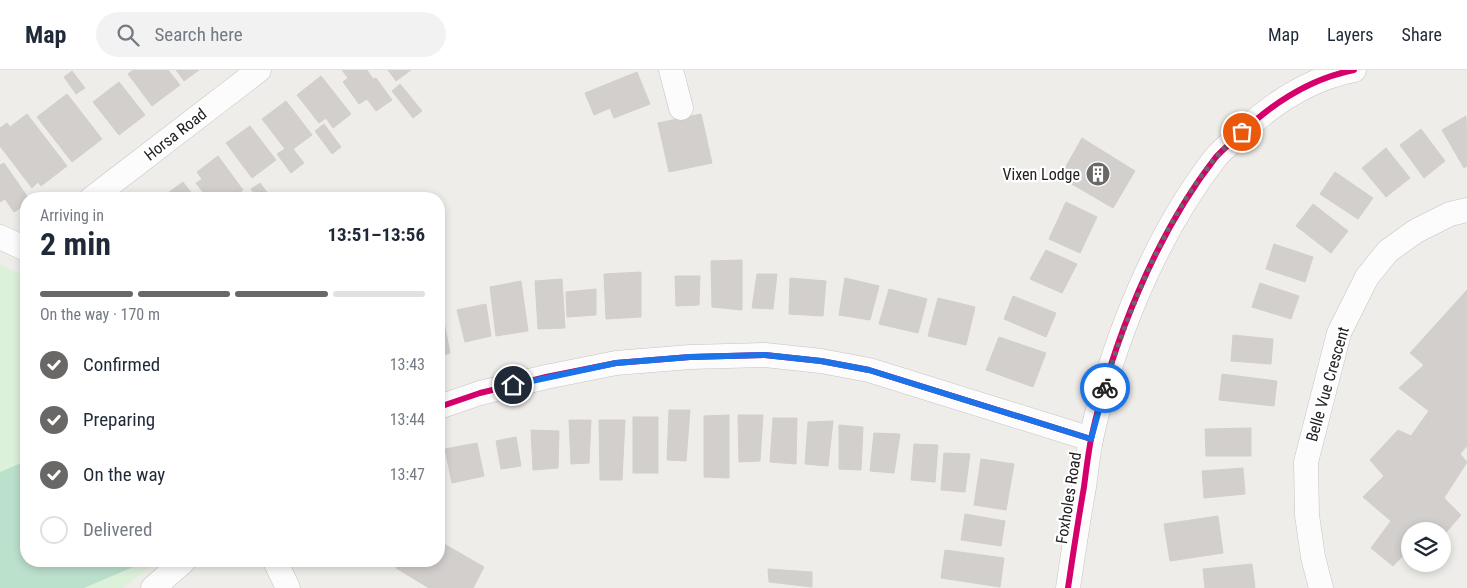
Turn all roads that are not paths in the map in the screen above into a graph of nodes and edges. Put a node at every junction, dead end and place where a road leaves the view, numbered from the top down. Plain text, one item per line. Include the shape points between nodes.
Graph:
1 (259, 70) edge
2 (671, 70) edge
3 (1354, 70) edge
4 (681, 108) dead end
5 (101, 192) edge
6 (1467, 210) edge
7 (0, 237) edge
8 (20, 246) edge
9 (445, 405) edge
10 (1091, 439) junction
11 (177, 567) edge
12 (277, 567) edge
13 (153, 588) edge
14 (288, 588) edge
15 (1068, 588) edge
16 (1321, 588) edge

1 - 5 street, Horsa Road
2 - 4 street
3 - 10 street, Foxholes Road via 1293,92 1254,121 1217,156 1191,192 1139,290 1111,363
6 - 16 street, Belle Vue Crescent via 1450,214 1416,231 1388,251 1367,277 1339,333 1306,462 1307,515
7 - 8 street
9 - 10 street via 480,393 616,363 765,355 869,370
10 - 15 street, Foxholes Road
11 - 13 street
12 - 14 street

